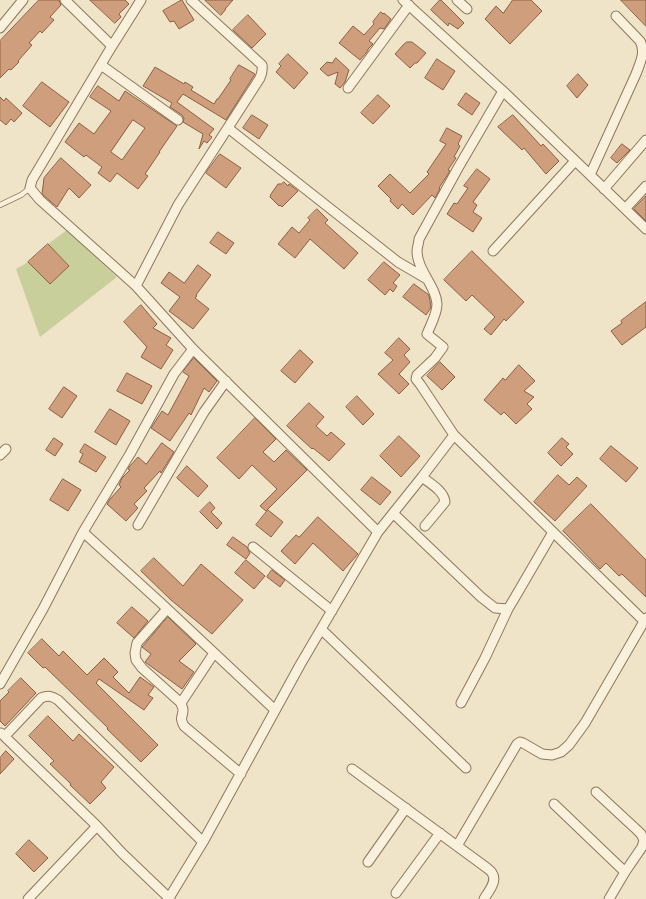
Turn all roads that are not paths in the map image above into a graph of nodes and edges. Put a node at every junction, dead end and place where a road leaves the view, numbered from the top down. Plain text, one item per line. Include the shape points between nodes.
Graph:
1 (23, 0) edge
2 (65, 0) edge
3 (141, 0) edge
4 (191, 0) edge
5 (457, 0) edge
6 (406, 3) edge
7 (467, 9) dead end
8 (616, 16) dead end
9 (0, 28) edge
10 (112, 46) junction
11 (101, 65) junction
12 (348, 88) dead end
13 (503, 91) junction
14 (178, 120) dead end
15 (228, 128) junction
16 (646, 140) edge
17 (575, 160) junction
18 (590, 175) junction
19 (646, 186) edge
20 (30, 188) junction
21 (604, 189) junction
22 (0, 205) edge
23 (625, 209) junction
24 (646, 229) edge
25 (493, 251) dead end
26 (427, 280) junction
27 (136, 286) junction
28 (192, 349) junction
29 (226, 381) junction
30 (454, 435) junction
31 (422, 477) junction
32 (394, 513) junction
33 (138, 525) dead end
34 (425, 526) dead end
35 (83, 532) junction
36 (378, 532) junction
37 (553, 532) junction
38 (253, 547) dead end
39 (167, 609) junction
40 (508, 609) junction
41 (332, 610) junction
42 (644, 623) edge
43 (321, 629) junction
44 (214, 653) junction
45 (0, 684) edge
46 (181, 703) junction
47 (461, 703) dead end
48 (275, 710) junction
49 (2, 734) edge
50 (466, 768) dead end
51 (352, 769) dead end
52 (241, 774) junction
53 (596, 792) dead end
54 (554, 804) dead end
55 (406, 808) junction
56 (97, 826) junction
57 (440, 833) junction
58 (203, 842) junction
59 (456, 846) junction
60 (368, 862) dead end
61 (625, 872) junction
62 (396, 893) dead end
63 (170, 898) edge
64 (28, 899) edge
65 (484, 899) edge
66 (609, 899) edge

1 - 9 street
2 - 10 street
3 - 10 street
4 - 15 street via 262,65 260,78
5 - 7 street
6 - 12 street
6 - 13 street
8 - 18 street via 640,41 642,57
10 - 11 street
11 - 14 street
11 - 20 street via 32,180
13 - 17 street
13 - 26 street via 419,239 419,263
15 - 26 street via 398,262
15 - 27 street via 178,205
16 - 21 street
17 - 18 street
17 - 25 street
18 - 21 street
19 - 23 street
20 - 22 lane
20 - 27 street via 40,200
21 - 23 street
23 - 24 street
26 - 30 street via 437,304 427,334 443,347 416,379
27 - 28 street
28 - 29 street
28 - 35 street via 174,374
29 - 33 street via 204,412
29 - 36 street
30 - 31 street
30 - 37 street
31 - 32 street
31 - 34 street via 442,493 445,502
32 - 36 street
32 - 40 street via 481,597 495,608
35 - 39 street
35 - 45 street via 43,610
36 - 41 street
37 - 40 street
37 - 42 street
38 - 41 street
39 - 44 street
39 - 46 street via 137,643 136,660
40 - 47 street
41 - 43 street
42 - 59 street via 569,745 552,755 542,754 523,742 517,744
43 - 48 street
43 - 50 street
44 - 46 street
44 - 48 street
46 - 52 street via 184,726
48 - 52 street
49 - 56 street
49 - 58 street via 41,698 53,696
51 - 55 street
52 - 58 street
53 - 61 street via 641,834 644,840
54 - 61 street
55 - 57 street
55 - 60 street
56 - 63 street
56 - 64 street
57 - 59 street
57 - 62 street
58 - 63 street
59 - 65 street via 492,873 493,884
61 - 66 street

